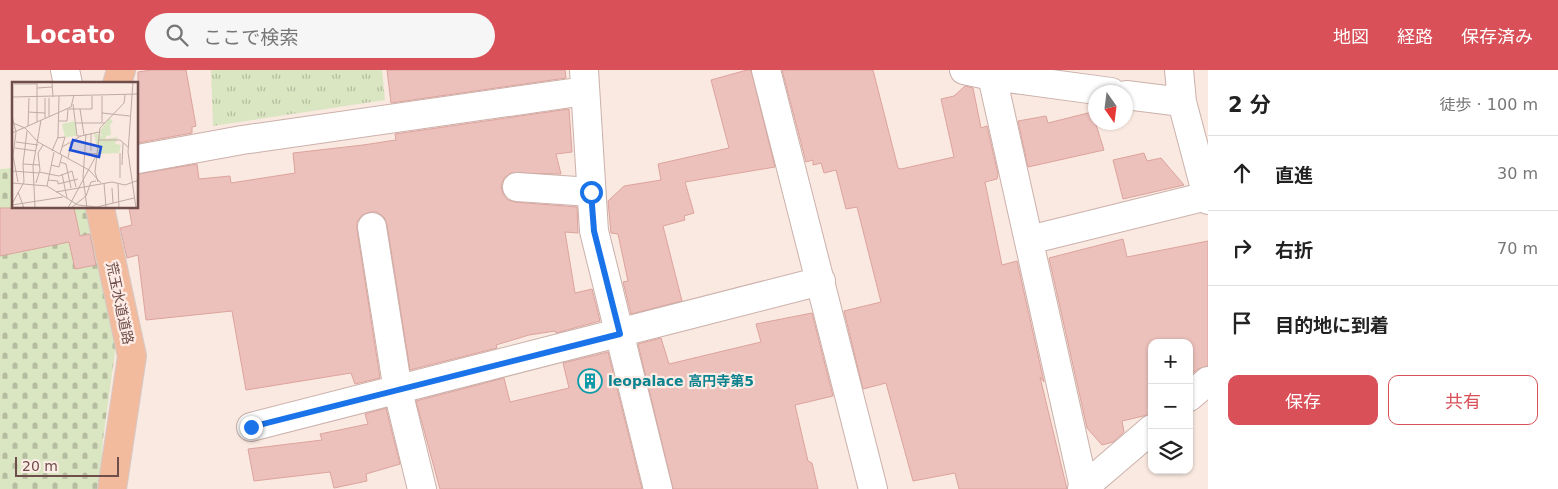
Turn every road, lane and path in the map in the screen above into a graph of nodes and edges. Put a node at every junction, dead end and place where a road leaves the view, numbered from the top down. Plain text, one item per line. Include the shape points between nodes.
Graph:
1 (766, 70) edge
2 (964, 70) edge
3 (1179, 70) edge
4 (992, 76) junction
5 (585, 80) edge
6 (1088, 89) edge
7 (1133, 95) edge
8 (1182, 102) junction
9 (139, 160) edge
10 (517, 187) dead end
11 (591, 192) junction
12 (1207, 198) edge
13 (100, 209) edge
14 (372, 227) dead end
15 (1029, 240) junction
16 (821, 281) junction
17 (620, 334) junction
18 (1208, 381) edge
19 (398, 391) junction
20 (1193, 394) edge
21 (251, 427) dead end
22 (1148, 432) edge
23 (1083, 488) edge
24 (112, 489) edge
25 (422, 489) edge
26 (658, 489) edge
27 (874, 489) edge

1 - 16 street
2 - 4 street
3 - 8 street
4 - 6 street
4 - 15 street
5 - 9 street
5 - 11 street
7 - 8 street
8 - 12 street
10 - 11 street
11 - 17 street via 594,231
12 - 15 street
13 - 24 main road, 荒玉水道道路 via 132,356
14 - 19 street
15 - 23 street
16 - 17 street
16 - 27 street
17 - 19 street
17 - 26 street
18 - 20 street
19 - 21 street
19 - 25 street
22 - 23 street

